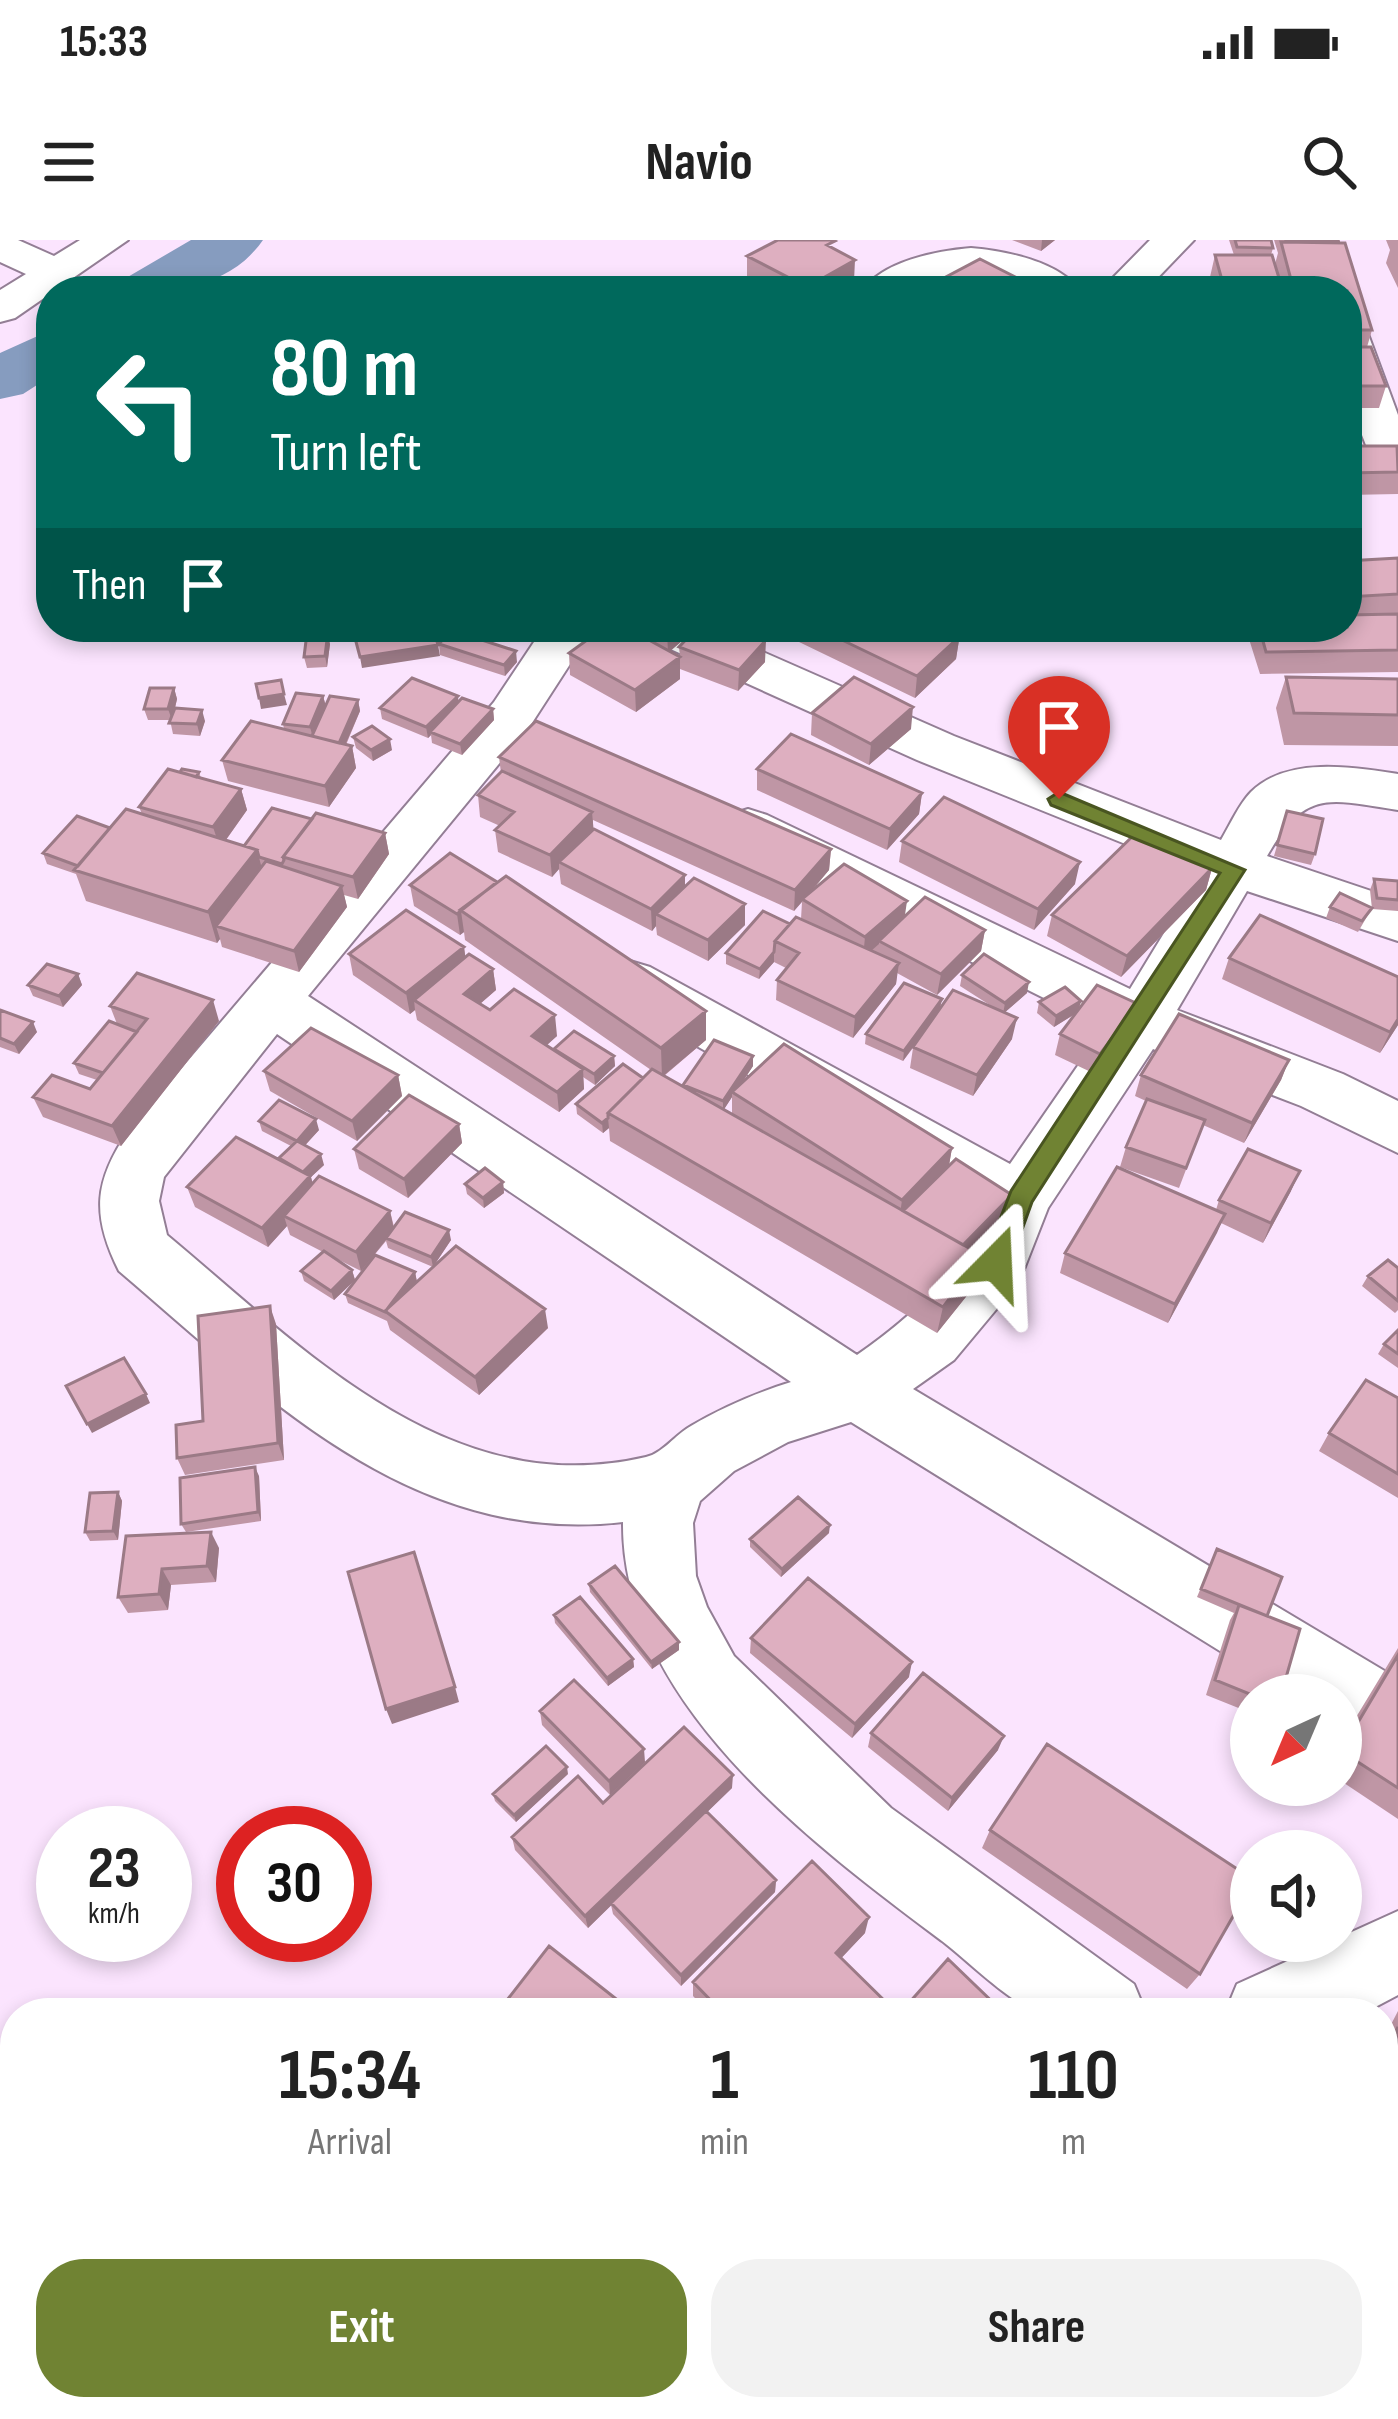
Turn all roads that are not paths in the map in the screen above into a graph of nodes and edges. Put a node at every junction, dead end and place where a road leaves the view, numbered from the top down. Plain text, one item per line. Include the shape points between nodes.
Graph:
1 (108, 240) edge
2 (1174, 240) edge
3 (0, 248) edge
4 (56, 272) junction
5 (50, 276) edge
6 (912, 276) edge
7 (1034, 276) edge
8 (1137, 276) edge
9 (36, 285) edge
10 (0, 309) edge
11 (1362, 392) edge
12 (1379, 457) edge
13 (564, 642) edge
14 (706, 642) edge
15 (1398, 792) edge
16 (705, 808) edge
17 (1234, 870) junction
18 (1398, 921) edge
19 (583, 956) edge
20 (273, 1002) junction
21 (1141, 1020) junction
22 (1398, 1129) edge
23 (1021, 1198) junction
24 (858, 1390) junction
25 (670, 1484) junction
26 (1398, 1720) edge
27 (1398, 1951) edge
28 (1085, 1998) edge
29 (1309, 1998) edge

1 - 4 street
2 - 8 street
3 - 4 street
4 - 5 street
6 - 7 street via 967,259
9 - 10 street
11 - 12 street
13 - 20 street via 534,724 416,864
14 - 17 street via 898,710
15 - 17 street via 1340,783 1289,790 1270,805
16 - 21 street
17 - 18 street
17 - 21 street
19 - 23 street
20 - 24 street
20 - 25 street via 133,1171 127,1210 142,1252 337,1409 433,1470 549,1495 603,1498
21 - 22 street via 1322,1090
21 - 23 street
23 - 24 street via 996,1263 931,1340
24 - 25 street via 768,1419 710,1450
24 - 26 street
25 - 28 street via 658,1523 660,1576 708,1681 864,1835
27 - 29 street

